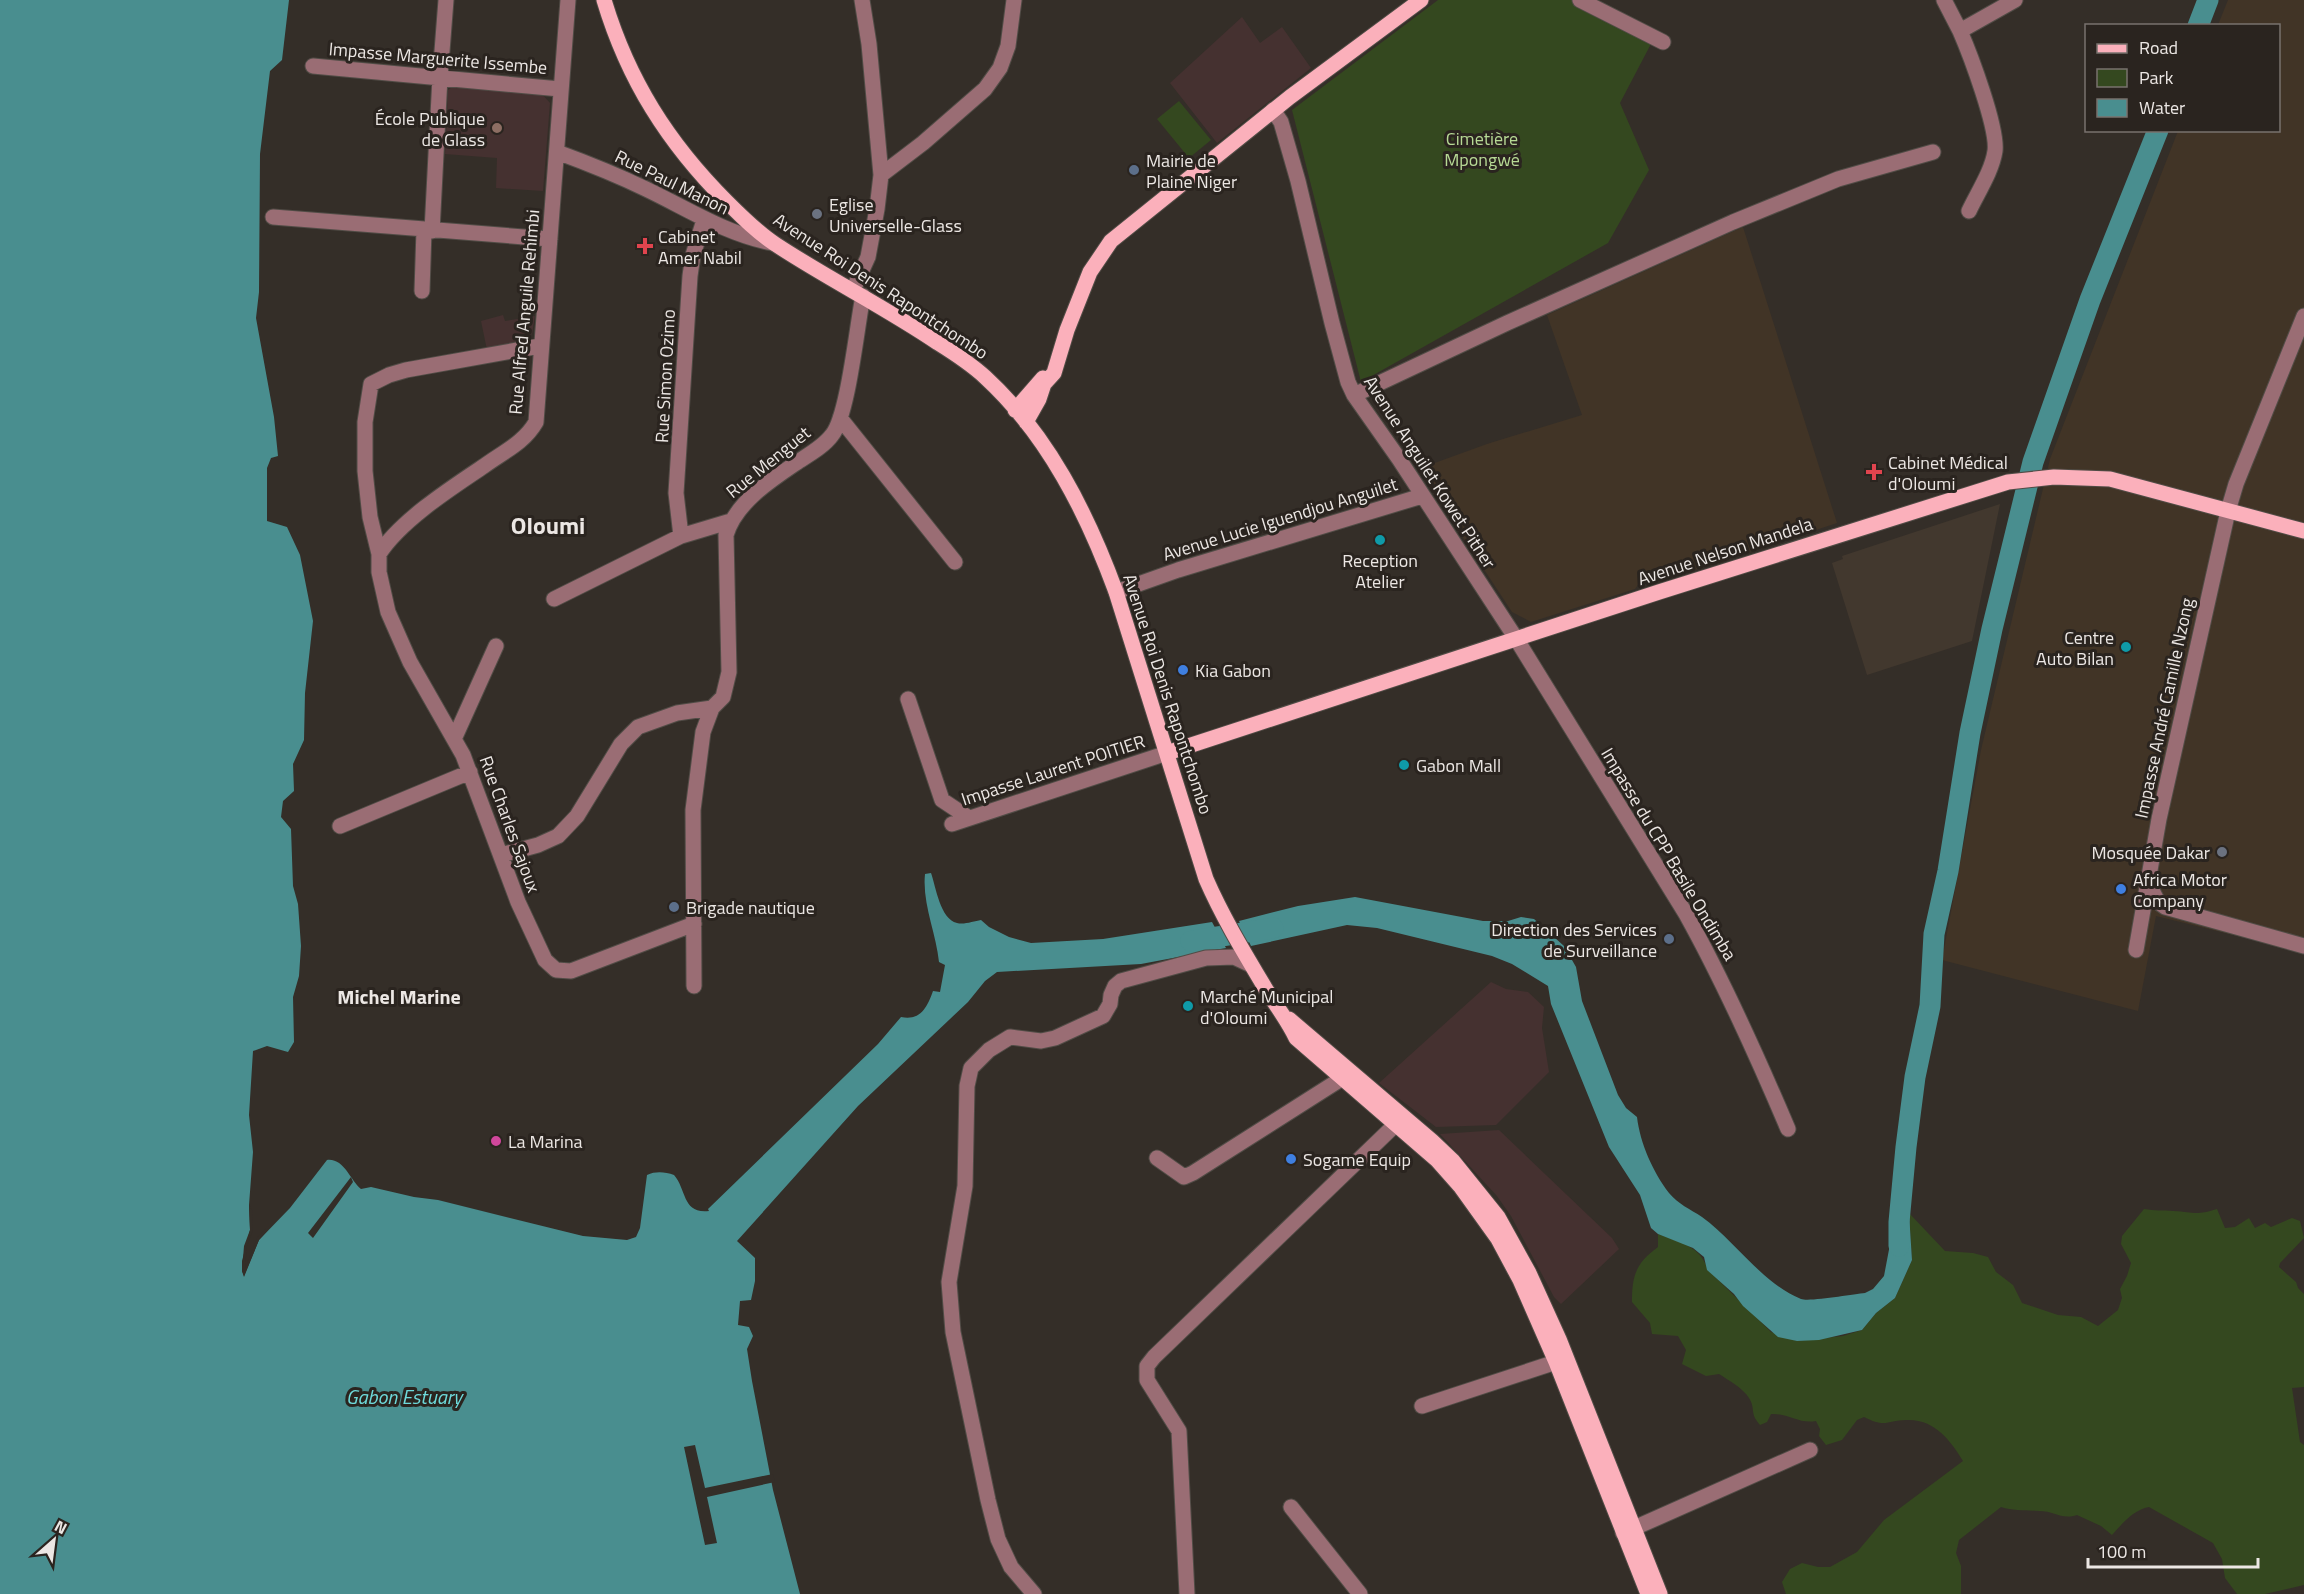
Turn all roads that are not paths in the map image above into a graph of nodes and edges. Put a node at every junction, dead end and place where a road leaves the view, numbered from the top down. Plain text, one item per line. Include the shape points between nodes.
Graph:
1 (446, 0) edge
2 (568, 0) edge
3 (604, 0) edge
4 (862, 0) edge
5 (1014, 0) edge
6 (1421, 0) edge
7 (1580, 0) edge
8 (1944, 0) edge
9 (2015, 0) edge
10 (1960, 31) junction
11 (1663, 42) dead end
12 (313, 66) dead end
13 (440, 77) junction
14 (560, 89) junction
15 (1273, 110) junction
16 (557, 152) junction
17 (1932, 152) dead end
18 (881, 175) junction
19 (1969, 211) dead end
20 (273, 217) dead end
21 (704, 220) junction
22 (428, 231) junction
23 (549, 239) junction
24 (772, 243) junction
25 (422, 291) dead end
26 (858, 293) junction
27 (2304, 316) edge
28 (540, 346) junction
29 (1002, 393) junction
30 (1036, 394) junction
31 (1354, 394) junction
32 (1015, 410) junction
33 (840, 418) junction
34 (1026, 422) junction
35 (1036, 435) junction
36 (1422, 496) junction
37 (2228, 511) junction
38 (730, 521) junction
39 (2304, 531) edge
40 (681, 536) junction
41 (379, 554) junction
42 (956, 562) dead end
43 (1116, 592) junction
44 (554, 599) dead end
45 (1517, 640) junction
46 (496, 646) dead end
47 (908, 699) dead end
48 (712, 708) junction
49 (455, 738) junction
50 (1167, 753) junction
51 (470, 772) junction
52 (969, 818) junction
53 (952, 824) dead end
54 (340, 826) dead end
55 (501, 855) junction
56 (2148, 882) junction
57 (694, 924) junction
58 (2304, 946) edge
59 (2136, 950) dead end
60 (1251, 964) junction
61 (694, 986) dead end
62 (1286, 1018) junction
63 (1341, 1079) junction
64 (1396, 1124) junction
65 (1788, 1129) dead end
66 (1157, 1158) dead end
67 (1557, 1362) junction
68 (1422, 1406) dead end
69 (1810, 1450) dead end
70 (1291, 1507) dead end
71 (1628, 1531) junction
72 (1034, 1594) edge
73 (1187, 1594) edge
74 (1360, 1594) edge
75 (1648, 1594) edge
76 (1660, 1594) edge

1 - 13 street
2 - 14 street, Rue Alfred Anguile Rehimbi
3 - 24 main road, Avenue Roi Denis Rapontchombo via 635,81 658,120 712,187
4 - 18 street, Rue Menguet
5 - 18 street via 1008,46 1000,68 985,89
6 - 15 main road
7 - 11 street
8 - 10 street
9 - 10 street
10 - 19 street via 1991,122 1995,150
12 - 13 street, Impasse Marguerite Issembe
13 - 14 street, Impasse Marguerite Issembe
13 - 22 street
14 - 16 street, Rue Alfred Anguile Rehimbi
15 - 30 main road via 1111,241 1090,272 1054,373 1039,380
15 - 31 street, Avenue Anguilet Kowet Pither via 1281,122 1298,181 1332,323
16 - 21 street, Rue Paul Manon via 614,174
16 - 23 street, Rue Alfred Anguile Rehimbi
17 - 31 street via 1838,179 1733,222
18 - 26 street, Rue Menguet
20 - 22 street
21 - 24 street, Rue Paul Manon
21 - 40 street, Rue Simon Ozimo via 690,276 676,493
22 - 23 street
22 - 25 street
23 - 28 street, Rue Alfred Anguile Rehimbi
24 - 26 main road, Avenue Roi Denis Rapontchombo
26 - 29 main road, Avenue Roi Denis Rapontchombo via 962,359
26 - 33 street, Rue Menguet
27 - 37 street, Impasse André Camille Nzong
28 - 41 street, Rue Alfred Anguile Rehimbi via 536,422 530,433 438,498 393,536
28 - 41 street, Rue Charles Sajoux via 406,370 371,384 365,422 365,471
29 - 30 main road
29 - 32 main road, Avenue Roi Denis Rapontchombo
30 - 32 main road
30 - 34 main road
30 - 35 main road
31 - 36 street, Avenue Anguilet Kowet Pither
32 - 34 main road, Avenue Roi Denis Rapontchombo
33 - 38 street, Rue Menguet via 823,444 748,500
33 - 42 street
34 - 35 main road, Avenue Roi Denis Rapontchombo
35 - 43 main road, Avenue Roi Denis Rapontchombo via 1082,510
36 - 43 street, Avenue Lucie Iguendjou Anguilet
36 - 45 street, Avenue Anguilet Kowet Pither
37 - 39 main road, Avenue Nelson Mandela
37 - 45 main road, Avenue Nelson Mandela via 2110,479 2054,477 2008,482
37 - 56 street, Impasse André Camille Nzong
38 - 40 street
38 - 48 street via 726,535 729,672 723,697
40 - 44 street
41 - 49 street, Rue Charles Sajoux via 383,592 397,635
43 - 50 main road, Avenue Roi Denis Rapontchombo
45 - 50 main road, Avenue Nelson Mandela
45 - 65 street, Impasse du CPP Basile Ondimba via 1709,956
46 - 49 street
47 - 52 street via 942,800
48 - 55 street via 677,713 638,727 621,744 577,816 558,836
48 - 57 street via 703,732 693,810
49 - 51 street, Rue Charles Sajoux
50 - 52 street, Impasse Laurent POITIER
50 - 60 main road, Avenue Roi Denis Rapontchombo via 1206,879
51 - 54 street
51 - 55 street, Rue Charles Sajoux
52 - 53 street, Impasse Laurent POITIER
55 - 57 street, Rue Charles Sajoux via 538,949 556,970 583,968
56 - 58 street via 2165,907
56 - 59 street, Impasse André Camille Nzong
57 - 61 street
60 - 62 main road, Avenue Roi Denis Rapontchombo
60 - 72 street via 1234,957 1206,958 1121,981 1115,986 1103,1016 1041,1041 1010,1037 971,1068 966,1098 965,1185 949,1282 950,1306 998,1539 1011,1567
62 - 63 main road, Avenue Roi Denis Rapontchombo via 1296,1038
62 - 71 main road via 1432,1141 1498,1217 1559,1339
63 - 64 main road, Avenue Roi Denis Rapontchombo
63 - 66 street via 1184,1177
64 - 67 main road, Avenue Roi Denis Rapontchombo via 1437,1160 1481,1213 1520,1280
64 - 73 street via 1147,1366 1147,1380 1179,1431
67 - 68 street
67 - 71 main road, Avenue Roi Denis Rapontchombo
69 - 71 street
70 - 74 street
71 - 75 main road
71 - 76 main road

